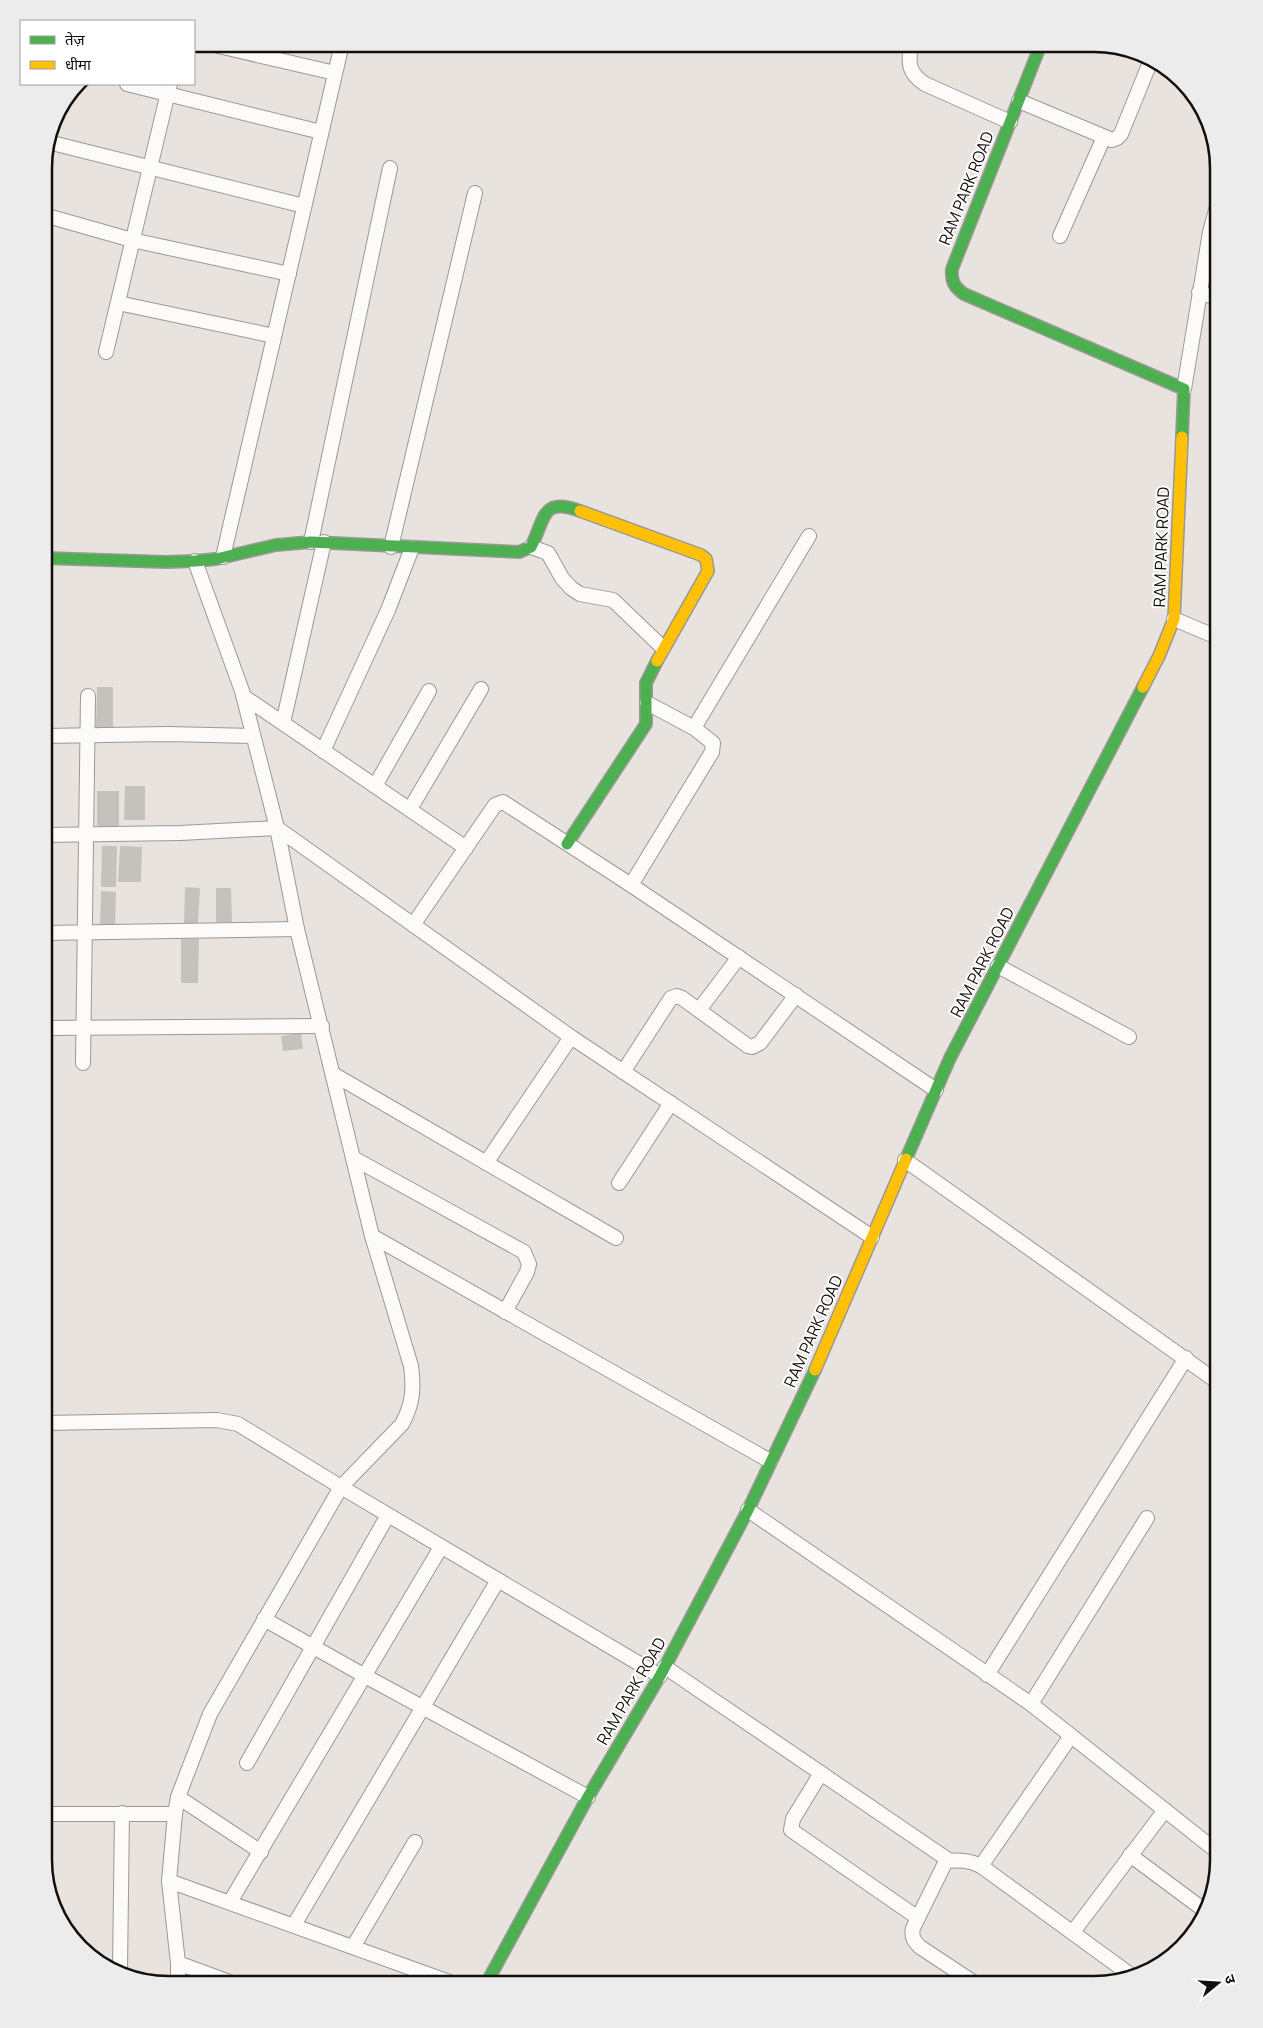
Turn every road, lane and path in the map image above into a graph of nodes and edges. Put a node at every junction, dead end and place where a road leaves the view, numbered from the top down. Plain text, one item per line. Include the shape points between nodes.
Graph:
1 (249, 53) edge
2 (340, 53) edge
3 (910, 53) edge
4 (1038, 53) edge
5 (1149, 66) edge
6 (335, 73) junction
7 (135, 85) edge
8 (168, 89) edge
9 (1019, 101) junction
10 (1010, 122) junction
11 (322, 132) junction
12 (1104, 137) junction
13 (55, 144) edge
14 (150, 168) junction
15 (390, 168) dead end
16 (474, 193) dead end
17 (304, 206) junction
18 (53, 218) edge
19 (1210, 232) edge
20 (1060, 236) dead end
21 (132, 240) junction
22 (289, 274) junction
23 (1199, 292) junction
24 (1210, 296) edge
25 (118, 303) junction
26 (274, 336) junction
27 (106, 352) dead end
28 (1184, 389) junction
29 (809, 536) dead end
30 (317, 542) junction
31 (391, 547) junction
32 (531, 547) junction
33 (412, 548) junction
34 (223, 557) junction
35 (53, 558) edge
36 (195, 561) junction
37 (1174, 619) junction
38 (1210, 634) edge
39 (664, 648) junction
40 (481, 689) dead end
41 (429, 691) dead end
42 (88, 696) dead end
43 (243, 696) junction
44 (647, 703) junction
45 (283, 723) junction
46 (694, 728) junction
47 (53, 736) edge
48 (87, 736) junction
49 (253, 736) junction
50 (323, 751) junction
51 (375, 786) junction
52 (410, 809) junction
53 (277, 828) junction
54 (86, 834) junction
55 (53, 835) edge
56 (567, 844) junction
57 (466, 848) junction
58 (632, 885) junction
59 (414, 924) junction
60 (298, 929) junction
61 (85, 932) junction
62 (53, 933) edge
63 (739, 957) junction
64 (998, 966) junction
65 (796, 995) junction
66 (699, 1010) junction
67 (322, 1026) junction
68 (52, 1028) edge
69 (84, 1028) junction
70 (571, 1037) junction
71 (1129, 1037) dead end
72 (83, 1062) dead end
73 (623, 1072) junction
74 (333, 1074) junction
75 (936, 1090) junction
76 (671, 1104) junction
77 (353, 1158) junction
78 (905, 1160) junction
79 (486, 1163) junction
80 (619, 1182) dead end
81 (372, 1236) junction
82 (872, 1237) junction
83 (616, 1238) dead end
84 (505, 1312) junction
85 (1186, 1358) junction
86 (1210, 1376) edge
87 (52, 1423) edge
88 (770, 1461) junction
89 (340, 1487) junction
90 (748, 1510) junction
91 (388, 1515) junction
92 (1148, 1518) dead end
93 (442, 1547) junction
94 (498, 1580) junction
95 (264, 1619) junction
96 (313, 1647) junction
97 (663, 1671) junction
98 (987, 1674) junction
99 (365, 1676) junction
100 (1031, 1704) junction
101 (423, 1708) junction
102 (1071, 1736) junction
103 (247, 1763) dead end
104 (821, 1773) junction
105 (588, 1796) junction
106 (178, 1797) junction
107 (1164, 1810) junction
108 (122, 1813) junction
109 (52, 1814) edge
110 (175, 1814) junction
111 (415, 1842) dead end
112 (1210, 1846) edge
113 (261, 1852) junction
114 (1130, 1855) junction
115 (946, 1861) junction
116 (981, 1866) junction
117 (169, 1881) junction
118 (230, 1902) junction
119 (1201, 1907) edge
120 (918, 1918) junction
121 (294, 1925) junction
122 (1073, 1932) junction
123 (353, 1947) junction
124 (178, 1963) junction
125 (120, 1965) edge
126 (1121, 1973) edge
127 (178, 1975) edge
128 (211, 1975) edge
129 (430, 1975) edge
130 (491, 1975) edge
131 (964, 1976) edge

1 - 6 street
2 - 6 street
3 - 10 street via 909,66 915,78
4 - 9 street, RAM PARK ROAD
5 - 12 street via 1121,134 1112,140
6 - 11 street
7 - 8 street
8 - 11 street
8 - 14 street
9 - 10 street, RAM PARK ROAD
9 - 12 street
10 - 28 street, RAM PARK ROAD via 952,269 950,279 954,288
11 - 17 street
12 - 20 street
13 - 14 street
14 - 17 street
14 - 21 street
15 - 30 street
16 - 31 street
17 - 22 street
18 - 21 street
19 - 23 street
21 - 22 street
21 - 25 street
22 - 26 street
23 - 24 street
23 - 28 street
25 - 26 street
25 - 27 street
26 - 34 street
28 - 37 street, RAM PARK ROAD
29 - 46 street
30 - 31 street
30 - 34 street via 276,545
30 - 45 street
31 - 33 street
32 - 33 street via 519,552
32 - 39 street via 548,553 571,588 580,594 613,600
32 - 39 street via 548,509 565,505 701,555 706,559 708,571
33 - 50 street via 388,610
34 - 36 street
35 - 36 street
36 - 43 street
37 - 38 street
37 - 64 street, RAM PARK ROAD via 1154,665
39 - 44 street via 646,683
40 - 52 street
41 - 51 street
42 - 48 street
43 - 45 street
43 - 49 street
44 - 46 street
44 - 56 street via 646,724 642,732
45 - 50 street
46 - 58 street via 712,743 712,752
47 - 48 street
48 - 49 street
48 - 54 street
49 - 53 street
50 - 51 street
51 - 52 street
52 - 57 street
53 - 54 street
53 - 59 street
53 - 60 street
54 - 55 street
54 - 61 street
56 - 57 street via 503,802 495,805
56 - 58 street
57 - 59 street
58 - 63 street
59 - 70 street
60 - 61 street
60 - 67 street
61 - 62 street
61 - 69 street
63 - 65 street
63 - 66 street
64 - 71 street
64 - 75 street, RAM PARK ROAD
65 - 66 street via 756,1046 748,1046
65 - 75 street
66 - 73 street via 682,998 671,998
67 - 69 street
67 - 74 street
68 - 69 street
69 - 72 street
70 - 73 street
70 - 79 street
73 - 76 street
74 - 77 street
74 - 79 street
75 - 78 street, RAM PARK ROAD
76 - 80 street
76 - 82 street
77 - 81 street
77 - 84 street via 524,1252 529,1264 527,1272
78 - 82 street, RAM PARK ROAD
78 - 85 street
79 - 83 street
81 - 84 street
81 - 89 street via 411,1366 413,1398 402,1424
82 - 88 street, RAM PARK ROAD via 821,1357
84 - 88 street
85 - 86 street
85 - 98 street
87 - 89 street via 217,1420 238,1424
88 - 90 street, RAM PARK ROAD
89 - 91 street
89 - 95 street
90 - 97 street, RAM PARK ROAD
90 - 98 street
91 - 93 street
91 - 96 street
92 - 100 street
93 - 94 street
93 - 99 street
94 - 97 street
94 - 101 street
95 - 96 street
95 - 106 street via 210,1714
96 - 99 street
96 - 103 street
97 - 104 street
97 - 105 street, RAM PARK ROAD
98 - 100 street
99 - 101 street
99 - 113 street
100 - 102 street
101 - 105 street
101 - 121 street
102 - 107 street
102 - 116 street
104 - 115 street
104 - 120 street via 793,1819 791,1830
105 - 130 street, RAM PARK ROAD
106 - 110 street
106 - 113 street
107 - 112 street
107 - 114 street
108 - 109 street
108 - 110 street
108 - 125 street
110 - 117 street
111 - 123 street
113 - 118 street
114 - 119 street
114 - 122 street
115 - 116 street via 961,1860
115 - 120 street
116 - 122 street
117 - 118 street
117 - 124 street
118 - 121 street
120 - 131 street via 912,1934 914,1941
121 - 123 street
122 - 126 street
123 - 129 street
124 - 127 street
124 - 128 street

